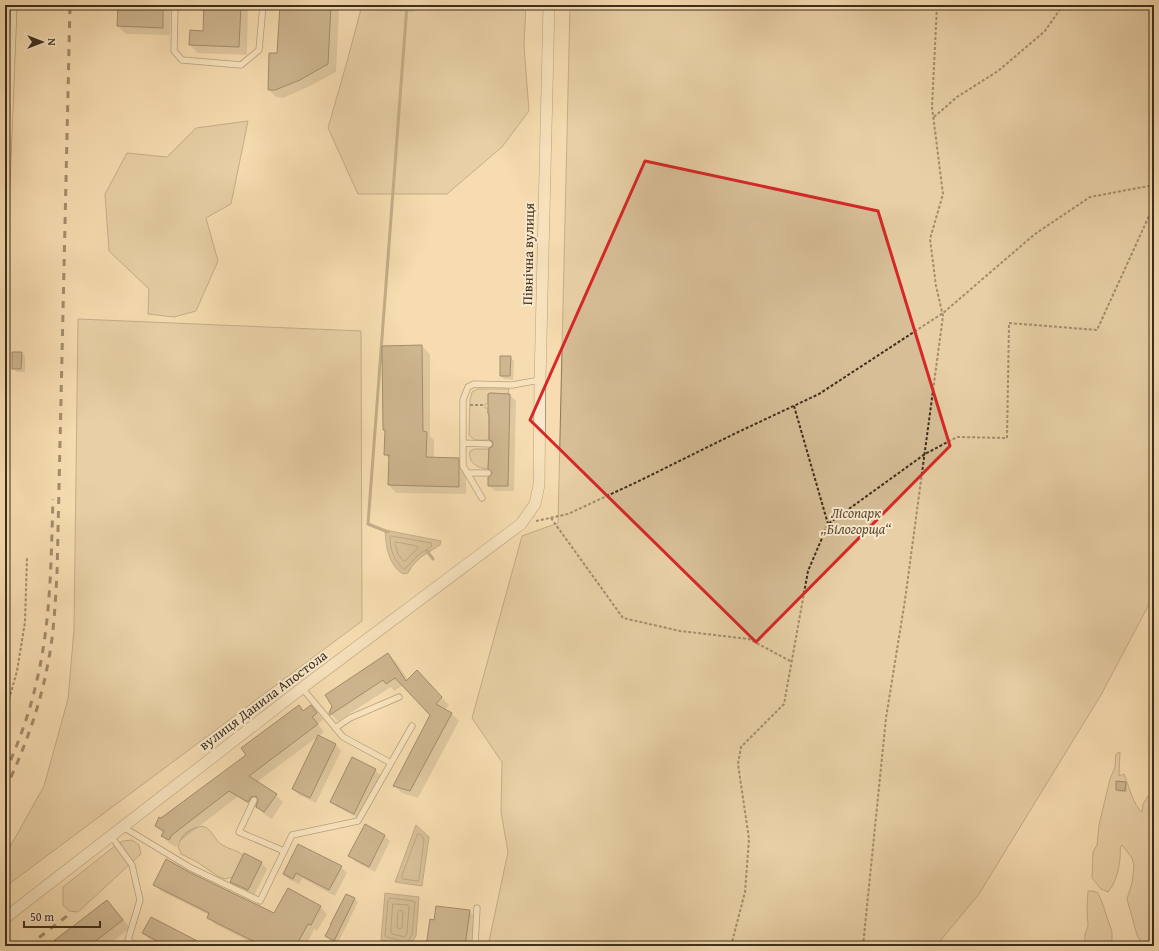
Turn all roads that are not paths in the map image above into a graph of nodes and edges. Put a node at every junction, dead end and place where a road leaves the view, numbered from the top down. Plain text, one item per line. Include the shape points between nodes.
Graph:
1 (14, 5) edge
2 (175, 5) edge
3 (263, 5) edge
4 (549, 5) edge
5 (5, 211) edge
6 (540, 380) junction
7 (463, 443) junction
8 (489, 444) dead end
9 (467, 473) junction
10 (488, 473) dead end
11 (482, 498) dead end
12 (534, 504) joint
13 (302, 688) junction
14 (399, 697) dead end
15 (412, 726) dead end
16 (335, 728) junction
17 (391, 763) junction
18 (254, 800) dead end
19 (123, 827) junction
20 (111, 836) junction
21 (284, 851) junction
22 (477, 908) dead end
23 (5, 918) edge
24 (136, 946) edge
25 (475, 946) edge

1 - 5 lane
2 - 3 lane via 174,51 182,60 241,65 259,50
4 - 6 street, Північна вулиця
6 - 7 lane via 512,385 474,384 468,387 463,405
6 - 12 street, Північна вулиця via 539,485
7 - 8 lane
7 - 9 lane via 462,466
9 - 10 lane
9 - 11 lane
12 - 13 street, вулиця Данила Апостола via 521,524
13 - 16 lane
13 - 19 street, вулиця Данила Апостола
14 - 16 lane via 350,718
15 - 17 lane
16 - 17 lane via 343,737
17 - 21 lane via 358,821 292,835
18 - 21 lane via 239,832
19 - 20 street, вулиця Данила Апостола
19 - 21 lane via 192,868 260,901
20 - 23 street, вулиця Данила Апостола
20 - 24 lane via 132,865 137,886 140,900 128,940
22 - 25 lane

